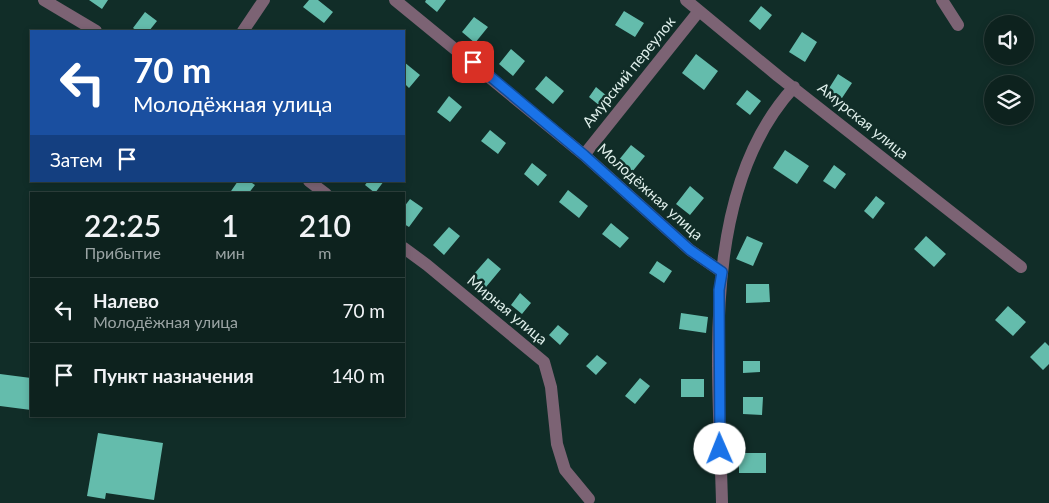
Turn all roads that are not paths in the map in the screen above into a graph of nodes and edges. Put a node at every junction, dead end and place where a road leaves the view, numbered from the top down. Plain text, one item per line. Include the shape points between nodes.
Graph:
1 (44, 0) edge
2 (264, 0) edge
3 (395, 0) edge
4 (686, 0) edge
5 (942, 0) edge
6 (699, 10) junction
7 (958, 25) dead end
8 (94, 30) edge
9 (244, 30) edge
10 (794, 87) junction
11 (584, 155) junction
12 (310, 182) edge
13 (323, 192) edge
14 (405, 249) edge
15 (1021, 267) dead end
16 (722, 272) junction
17 (589, 499) dead end
18 (722, 503) edge

1 - 8 street
2 - 9 street
3 - 11 street, Молодёжная улица
4 - 6 street, Амурская улица
5 - 7 street
6 - 10 street, Амурская улица
6 - 11 street, Амурский переулок
10 - 15 street, Амурская улица
10 - 16 street via 760,134 740,178
11 - 16 street, Молодёжная улица via 690,250
12 - 13 street
14 - 17 street, Мирная улица via 544,362 551,387 557,444 565,470
16 - 18 street via 719,290

